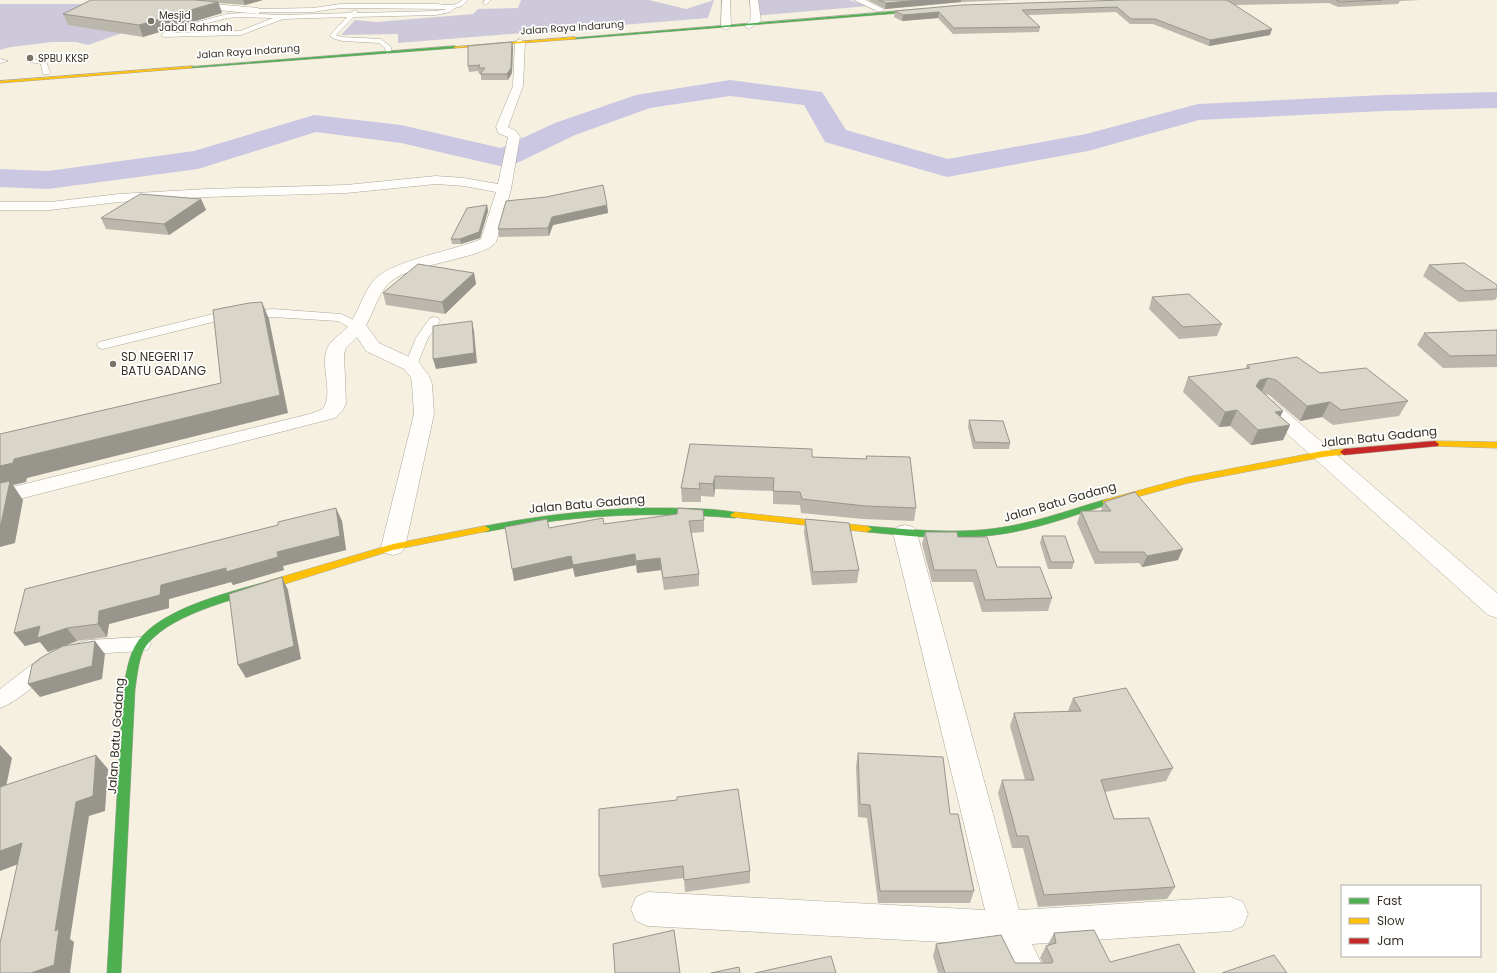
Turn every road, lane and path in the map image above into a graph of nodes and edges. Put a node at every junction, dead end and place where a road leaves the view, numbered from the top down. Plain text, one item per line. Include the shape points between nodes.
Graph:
1 (342, 0) edge
2 (367, 0) edge
3 (465, 0) edge
4 (726, 0) edge
5 (754, 0) edge
6 (858, 0) edge
7 (181, 4) edge
8 (362, 6) junction
9 (332, 7) junction
10 (450, 7) junction
11 (880, 9) junction
12 (254, 13) junction
13 (267, 16) junction
14 (352, 16) junction
15 (282, 17) junction
16 (753, 23) junction
17 (244, 24) dead end
18 (726, 25) junction
19 (237, 27) dead end
20 (214, 34) junction
21 (183, 35) junction
22 (520, 42) junction
23 (388, 50) junction
24 (32, 61) dead end
25 (46, 72) junction
26 (0, 76) edge
27 (0, 82) edge
28 (506, 183) junction
29 (0, 206) edge
30 (434, 321) dead end
31 (358, 327) junction
32 (103, 345) dead end
33 (410, 365) junction
34 (1261, 400) edge
35 (1497, 445) edge
36 (1323, 454) junction
37 (0, 497) edge
38 (905, 533) junction
39 (393, 547) junction
40 (1497, 608) edge
41 (142, 644) junction
42 (0, 700) edge
43 (648, 909) dead end
44 (1231, 914) dead end
45 (1006, 928) junction
46 (114, 973) edge
47 (1028, 973) edge

1 - 9 lane
2 - 8 lane
3 - 10 lane via 460,5
4 - 18 street
5 - 16 street
6 - 11 street
7 - 12 street
8 - 9 lane
8 - 10 lane
8 - 14 lane
9 - 12 lane
10 - 14 lane via 451,10 440,13
11 - 16 main road, Jalan Raya Indarung
11 - 16 main road, Jalan Raya Indarung via 932,7
12 - 13 lane
12 - 21 lane
12 - 21 lane via 227,16 167,32 164,35
13 - 15 lane
13 - 17 lane
14 - 15 lane
14 - 23 lane via 333,35 334,37 377,40
15 - 20 lane via 245,32
16 - 18 main road, Jalan Raya Indarung
18 - 22 main road, Jalan Raya Indarung
18 - 23 main road, Jalan Raya Indarung
19 - 20 lane
20 - 21 lane
22 - 23 main road, Jalan Raya Indarung
22 - 28 street via 518,86 502,127 502,130 514,137
23 - 25 main road, Jalan Raya Indarung
23 - 27 main road, Jalan Raya Indarung
24 - 25 lane via 44,62
25 - 26 main road, Jalan Raya Indarung
28 - 29 street via 436,180 346,189 207,193 120,198 50,206
28 - 31 street via 488,242 390,274 368,302
30 - 33 lane via 422,338
31 - 32 lane via 341,318 273,313 212,318
31 - 33 street via 372,347
31 - 37 street via 336,348 336,400 334,409 326,415
33 - 39 street via 420,376 424,414
34 - 36 street
35 - 36 main road, Jalan Batu Gadang via 1420,444
36 - 38 main road, Jalan Batu Gadang via 1174,483 1026,526 995,532
36 - 40 street
38 - 39 main road, Jalan Batu Gadang via 696,511 607,511 518,522
38 - 45 street
39 - 41 main road, Jalan Batu Gadang via 209,604 178,616
41 - 42 lane via 88,647 64,654 46,663
41 - 46 main road, Jalan Batu Gadang via 134,664 129,690
43 - 45 street
44 - 45 street
45 - 47 street

